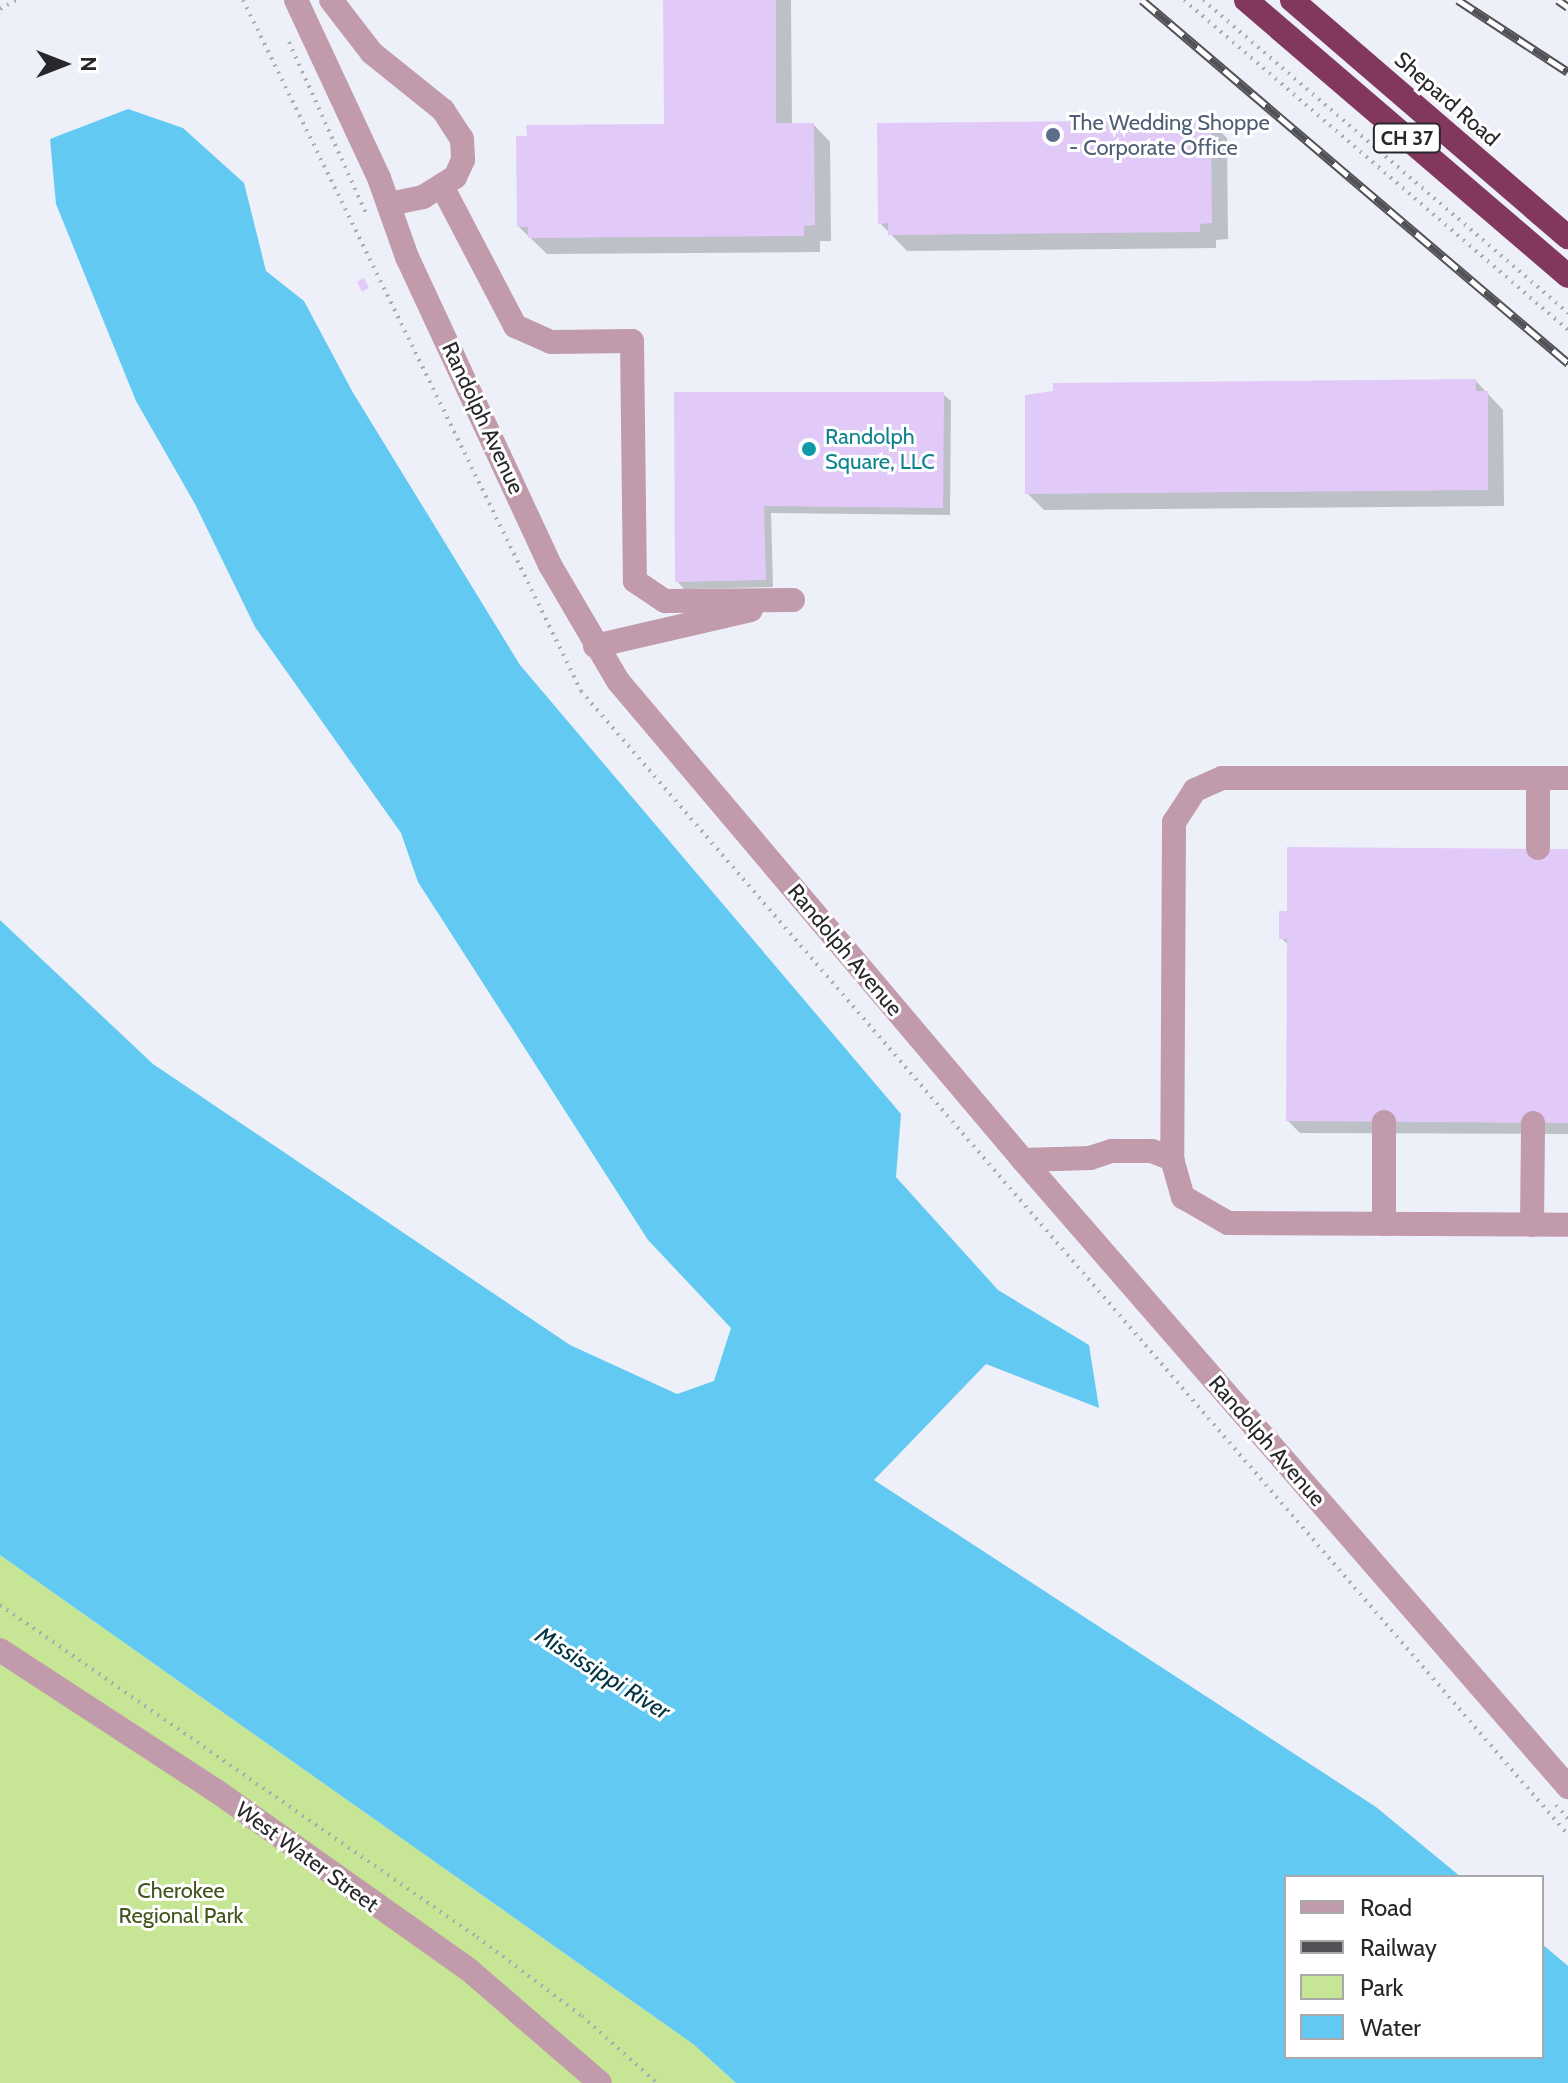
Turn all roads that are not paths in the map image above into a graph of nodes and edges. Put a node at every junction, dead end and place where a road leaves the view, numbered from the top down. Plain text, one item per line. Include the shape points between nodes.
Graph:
1 (296, 0) edge
2 (331, 0) edge
3 (1246, 0) edge
4 (1292, 0) edge
5 (443, 188) junction
6 (390, 204) junction
7 (1568, 237) edge
8 (1568, 276) edge
9 (595, 646) junction
10 (1538, 778) junction
11 (1568, 778) edge
12 (1538, 848) dead end
13 (1384, 1122) dead end
14 (1533, 1123) dead end
15 (1172, 1159) junction
16 (1023, 1160) junction
17 (1384, 1224) junction
18 (1532, 1225) junction
19 (1568, 1225) edge
20 (0, 1650) edge
21 (1568, 1787) edge
22 (600, 2083) edge

1 - 6 street, Randolph Avenue
2 - 5 street via 372,53 456,124 463,160
3 - 8 highway, CH 37
4 - 7 highway, Shepard Road / CH 37
5 - 6 street
5 - 9 street via 515,326 551,342 632,341 635,581 665,601 793,600
6 - 9 street, Randolph Avenue via 407,257 550,565
9 - 16 street, Randolph Avenue via 646,716
10 - 11 street
10 - 12 street
10 - 15 street via 1222,778 1195,790 1174,822
13 - 17 street
14 - 18 street
15 - 16 street via 1152,1151 1112,1151 1090,1158
15 - 17 street via 1183,1197 1228,1223
16 - 21 street, Randolph Avenue
17 - 18 street
18 - 19 street
20 - 22 street, West Water Street via 215,1790 468,1969

